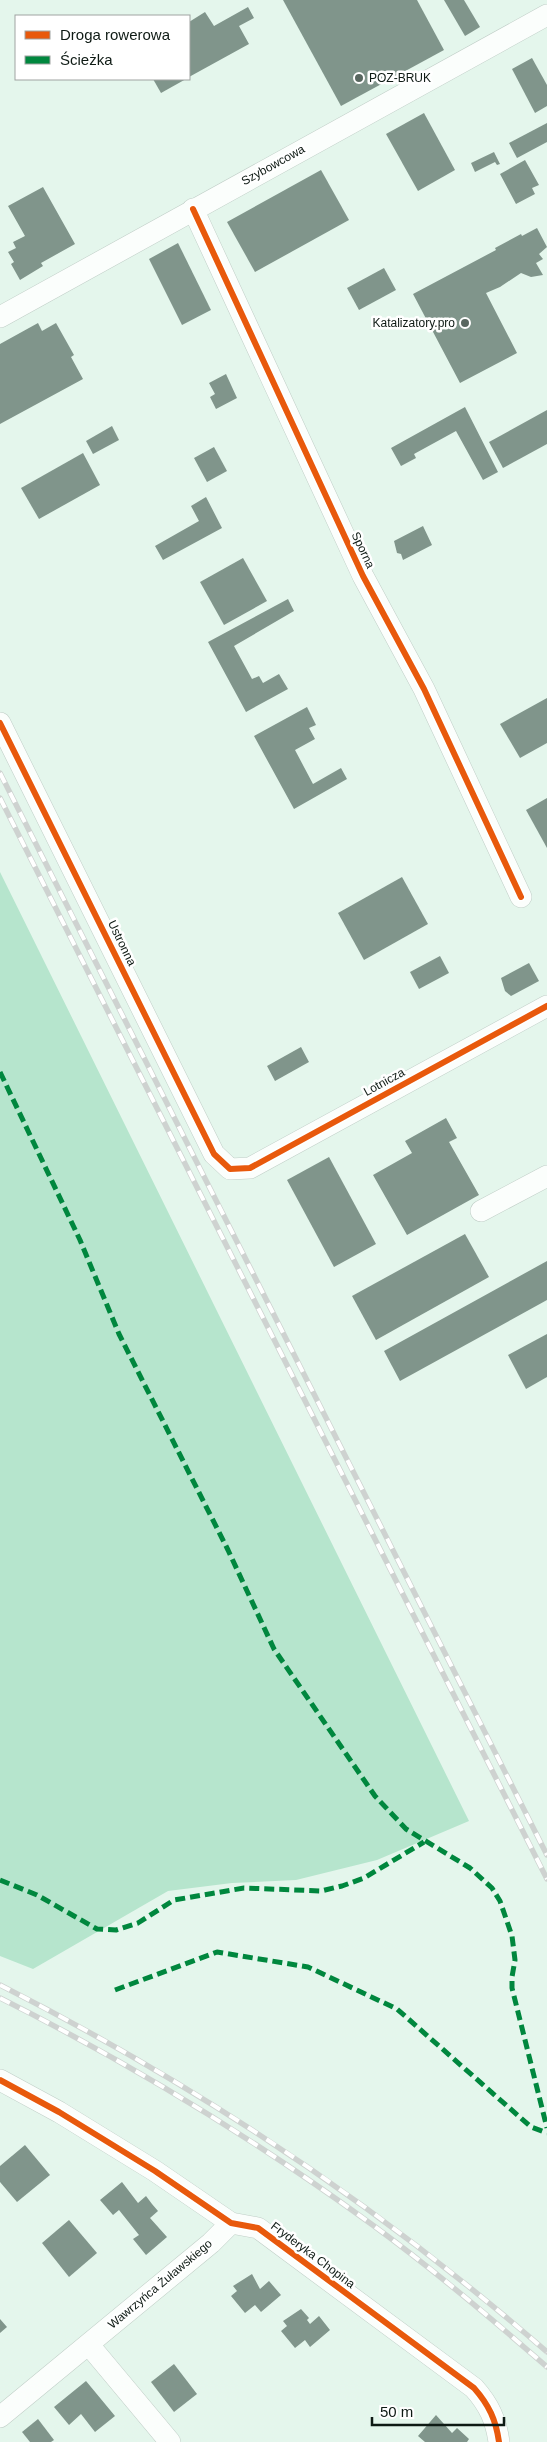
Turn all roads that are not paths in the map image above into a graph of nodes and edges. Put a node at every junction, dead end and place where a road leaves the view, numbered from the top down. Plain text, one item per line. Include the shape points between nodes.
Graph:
1 (547, 15) edge
2 (193, 209) junction
3 (0, 317) edge
4 (0, 723) edge
5 (521, 897) dead end
6 (547, 1006) edge
7 (230, 1169) joint
8 (547, 1176) edge
9 (481, 1211) dead end
10 (0, 2080) edge
11 (231, 2223) junction
12 (88, 2345) junction
13 (0, 2417) edge
14 (170, 2442) edge
15 (499, 2442) edge

1 - 2 street, Szybowcowa
2 - 3 street, Szybowcowa
2 - 5 street, Sporna via 362,576 424,689
4 - 7 street, Ustronna via 214,1154
6 - 7 street, Lotnicza via 250,1168
8 - 9 street
10 - 11 street, Fryderyka Chopina via 155,2170
11 - 12 street, Wawrzyńca Żuławskiego
11 - 15 street, Fryderyka Chopina via 258,2228 474,2388 487,2402
12 - 13 street, Wawrzyńca Żuławskiego
12 - 14 street

